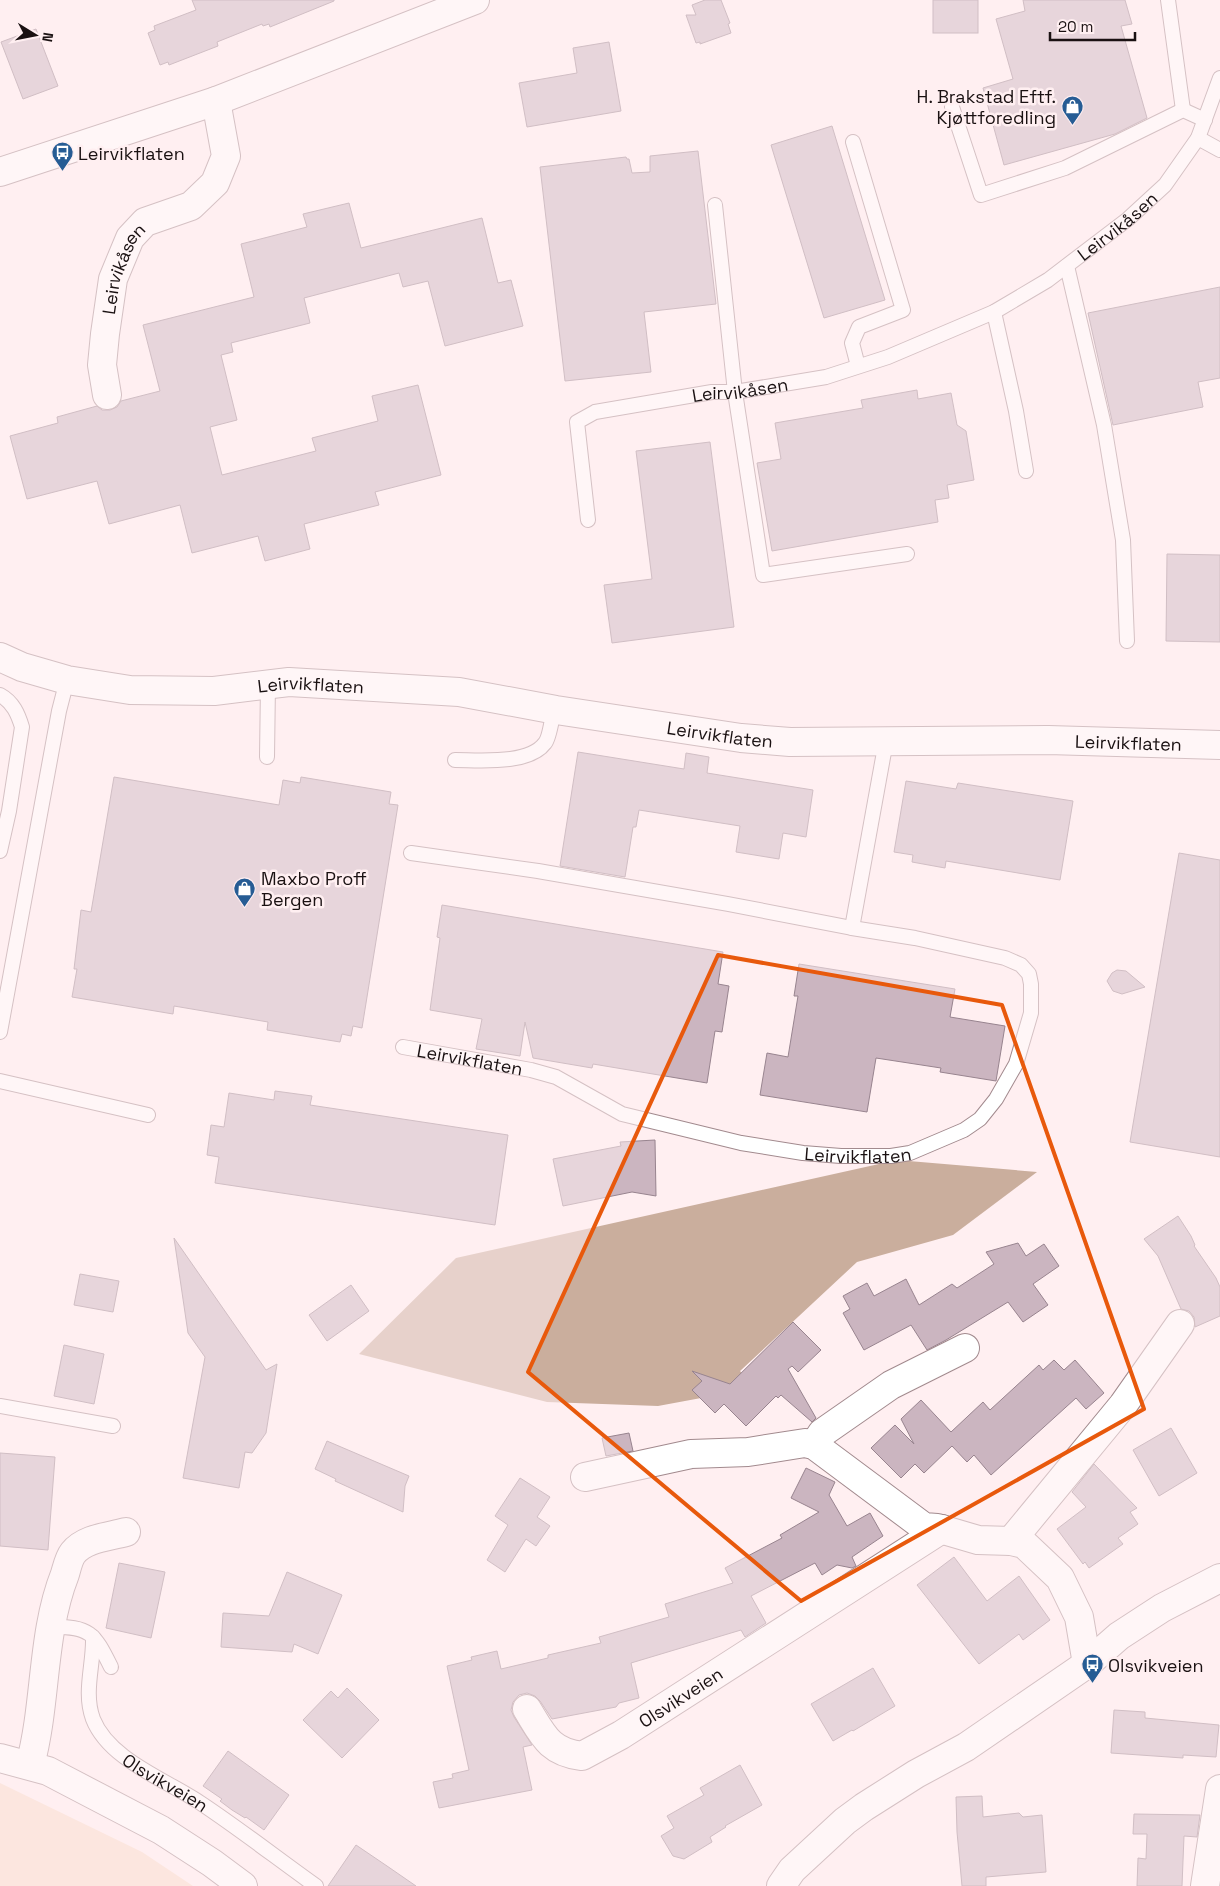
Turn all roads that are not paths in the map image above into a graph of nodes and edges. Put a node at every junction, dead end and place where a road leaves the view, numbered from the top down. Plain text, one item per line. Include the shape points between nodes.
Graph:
1 (474, 0) edge
2 (1168, 0) edge
3 (1220, 78) edge
4 (216, 101) junction
5 (952, 107) dead end
6 (1183, 110) junction
7 (1205, 120) junction
8 (1198, 138) junction
9 (853, 142) dead end
10 (1220, 150) edge
11 (0, 172) edge
12 (715, 205) dead end
13 (1067, 266) junction
14 (994, 312) junction
15 (858, 366) junction
16 (735, 392) junction
17 (107, 395) dead end
18 (1026, 471) dead end
19 (588, 520) dead end
20 (907, 554) dead end
21 (1127, 641) dead end
22 (0, 657) edge
23 (67, 680) junction
24 (268, 684) junction
25 (0, 695) edge
26 (554, 709) junction
27 (886, 741) junction
28 (1220, 745) edge
29 (267, 757) dead end
30 (456, 760) dead end
31 (0, 851) edge
32 (411, 853) dead end
33 (852, 928) junction
34 (3, 994) edge
35 (0, 1032) edge
36 (402, 1047) dead end
37 (0, 1081) edge
38 (148, 1115) dead end
39 (1180, 1324) dead end
40 (965, 1348) dead end
41 (0, 1406) edge
42 (113, 1426) dead end
43 (814, 1445) junction
44 (586, 1477) dead end
45 (942, 1529) junction
46 (126, 1532) dead end
47 (1011, 1541) junction
48 (1220, 1578) edge
49 (50, 1627) junction
50 (93, 1636) junction
51 (1087, 1664) junction
52 (111, 1667) dead end
53 (527, 1709) dead end
54 (0, 1758) edge
55 (30, 1765) junction
56 (1220, 1789) edge
57 (243, 1886) edge
58 (316, 1886) edge
59 (780, 1886) edge
60 (1205, 1886) edge

1 - 4 street
2 - 6 lane
3 - 7 lane, Leirvikåsen
4 - 11 street
4 - 17 street, Leirvikåsen via 226,156 214,183 191,206 145,222 130,238 113,279 102,365
5 - 6 lane via 981,195 1065,168
6 - 7 lane
7 - 8 lane, Leirvikåsen
8 - 10 lane
8 - 13 lane, Leirvikåsen via 1165,185 1128,219
9 - 15 lane via 903,310 859,327 852,343
12 - 16 lane
13 - 14 lane, Leirvikåsen
13 - 21 lane via 1104,425 1123,540
14 - 15 lane, Leirvikåsen via 888,357
14 - 18 lane
15 - 16 lane, Leirvikåsen via 826,377
16 - 19 lane, Leirvikåsen via 712,392 595,412 577,422
16 - 20 lane via 763,574
22 - 23 street, Leirvikflaten
23 - 24 street, Leirvikflaten via 139,690 214,691
23 - 34 lane
24 - 26 street, Leirvikflaten via 289,682 459,692
24 - 29 lane
25 - 31 lane via 7,699 18,715 22,727
26 - 27 street, Leirvikflaten via 741,738 790,742
26 - 30 lane via 546,742 536,751 500,760
27 - 28 street, Leirvikflaten via 1048,740
27 - 33 lane
32 - 33 lane, Leirvikflaten via 601,881
33 - 36 lane, Leirvikflaten via 1005,958 1021,965 1029,974 1031,1013 1024,1042 1016,1064 996,1098 980,1119 964,1130 910,1153 841,1156 741,1143 622,1114 556,1077
34 - 35 lane
37 - 38 lane
39 - 47 street via 1123,1405
40 - 43 street via 892,1385 822,1434
41 - 42 lane
43 - 44 street via 804,1443 748,1452 691,1454
43 - 45 street via 912,1519 924,1526
45 - 47 street via 978,1540
45 - 53 street, Olsvikveien via 622,1735 582,1756 557,1750
46 - 49 street via 84,1543 72,1554 57,1594
47 - 51 street via 1024,1544 1060,1578 1079,1617
48 - 51 street via 1162,1608 1119,1636
49 - 50 lane via 72,1626
49 - 55 street
50 - 52 lane
50 - 58 lane, Olsvikveien via 89,1706 99,1732 107,1741
51 - 59 street via 966,1747 864,1807 792,1870
54 - 55 street
55 - 57 street via 48,1771 161,1830
56 - 60 street

